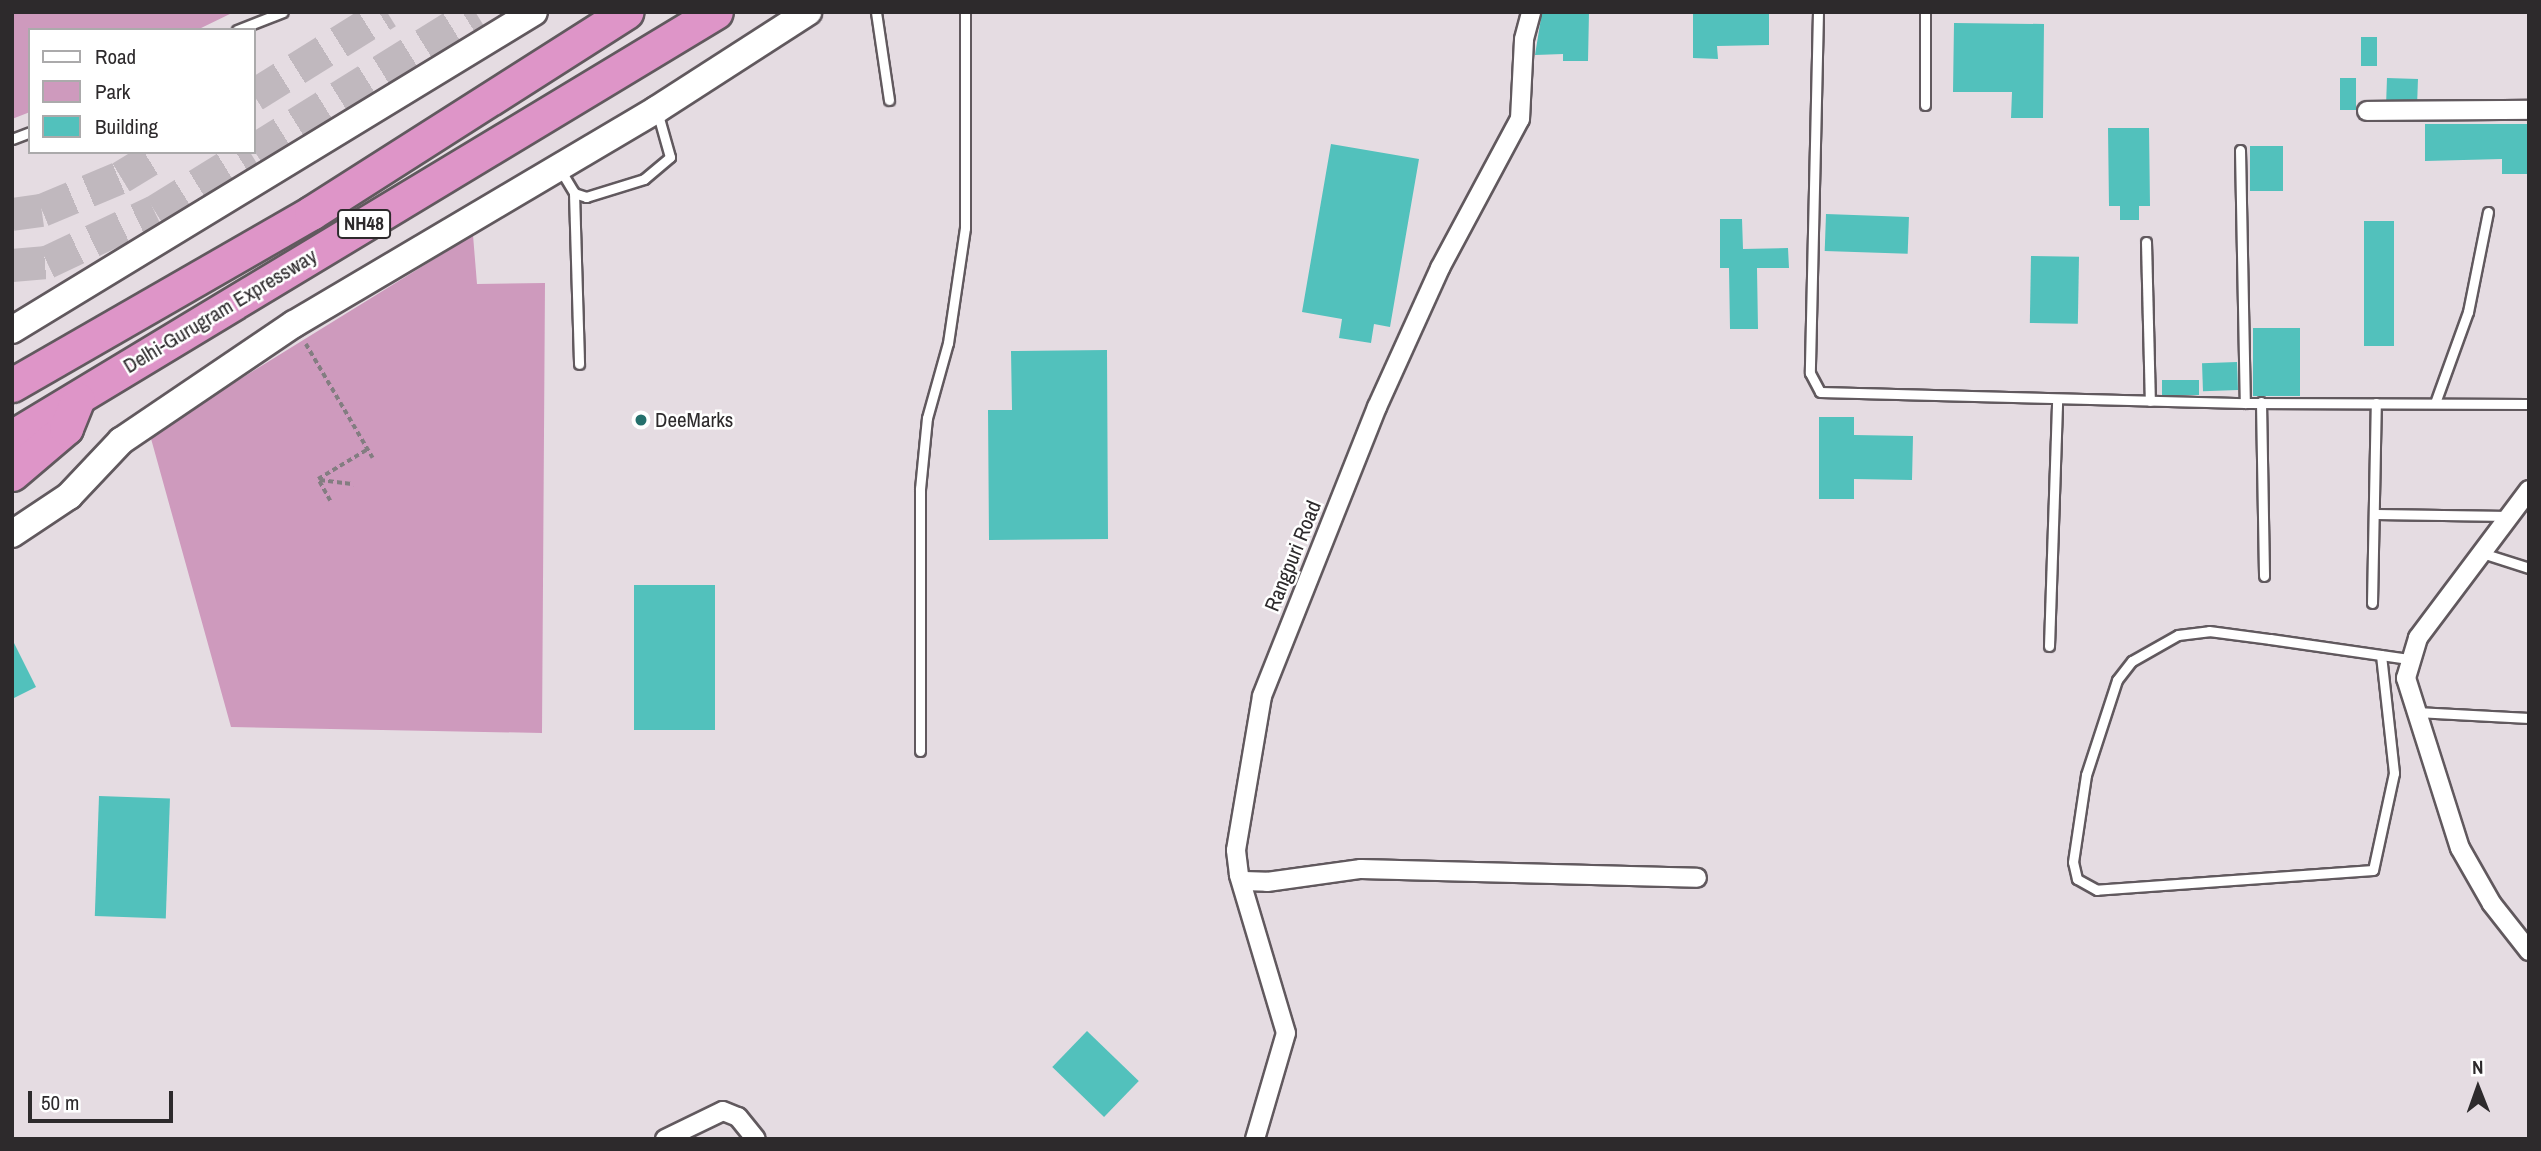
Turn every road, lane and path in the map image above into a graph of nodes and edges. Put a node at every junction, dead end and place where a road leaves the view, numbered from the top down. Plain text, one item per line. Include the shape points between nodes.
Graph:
1 (283, 12) edge
2 (534, 12) edge
3 (626, 12) edge
4 (716, 12) edge
5 (808, 12) edge
6 (876, 12) edge
7 (965, 12) edge
8 (1531, 12) edge
9 (1818, 12) edge
10 (1926, 12) edge
11 (242, 28) edge
12 (889, 100) dead end
13 (1925, 105) dead end
14 (656, 110) junction
15 (2529, 110) edge
16 (2367, 111) dead end
17 (2239, 150) dead end
18 (559, 167) junction
19 (573, 193) junction
20 (2488, 212) dead end
21 (2146, 242) dead end
22 (294, 324) junction
23 (12, 330) edge
24 (579, 364) dead end
25 (12, 384) edge
26 (79, 397) junction
27 (2057, 400) junction
28 (2150, 401) junction
29 (2261, 402) junction
30 (2245, 403) junction
31 (2376, 403) junction
32 (2435, 403) junction
33 (2529, 404) edge
34 (12, 437) edge
35 (368, 449) junction
36 (373, 458) dead end
37 (12, 474) edge
38 (318, 479) junction
39 (354, 484) dead end
40 (2529, 490) edge
41 (330, 501) dead end
42 (2376, 514) junction
43 (2510, 516) junction
44 (12, 534) edge
45 (2482, 552) junction
46 (2529, 568) edge
47 (2264, 576) dead end
48 (2372, 603) dead end
49 (2049, 646) dead end
50 (2381, 655) junction
51 (2409, 659) junction
52 (2415, 712) junction
53 (2529, 718) edge
54 (920, 751) dead end
55 (1697, 878) dead end
56 (1244, 881) junction
57 (2529, 951) edge
58 (665, 1139) edge
59 (756, 1139) edge
60 (1255, 1139) edge

1 - 11 lane
2 - 23 main road
3 - 25 highway, Delhi-Gurugram Expressway / NH48 via 311,213
4 - 26 highway, Delhi-Gurugram Expressway / NH48
5 - 14 main road
6 - 12 lane
7 - 54 lane via 965,228 948,343 927,418 920,489
8 - 56 street, Rangpuri Road via 1524,39 1520,118 1440,268 1268,678 1236,834 1239,875
9 - 27 lane via 1813,386 1831,396
10 - 13 lane
14 - 18 main road
14 - 19 lane via 670,157 660,167 608,193 586,197
15 - 16 street
17 - 30 lane
18 - 19 lane
18 - 22 main road
19 - 24 lane
20 - 32 lane via 2468,312
21 - 28 lane
22 - 35 path
22 - 44 main road via 121,441 69,496
26 - 34 highway, Delhi-Gurugram Expressway / NH48
26 - 37 highway via 66,428
27 - 28 lane
27 - 49 lane
28 - 30 lane
29 - 30 lane
29 - 31 lane
29 - 47 lane
31 - 32 lane
31 - 42 lane
32 - 33 lane
35 - 36 path
35 - 38 path
38 - 39 path
38 - 41 path
40 - 43 street
42 - 43 lane
42 - 48 lane
43 - 45 street
45 - 46 lane
45 - 51 street via 2418,638
50 - 50 lane via 2192,631 2132,661 2117,680 2086,775 2073,862 2077,879 2097,890 2373,870 2394,773
50 - 51 lane
51 - 52 street via 2406,678
52 - 53 lane
52 - 57 street via 2460,848 2492,904
55 - 56 street via 1361,869
56 - 60 street, Rangpuri Road via 1286,1033
58 - 59 street via 723,1111 738,1117

